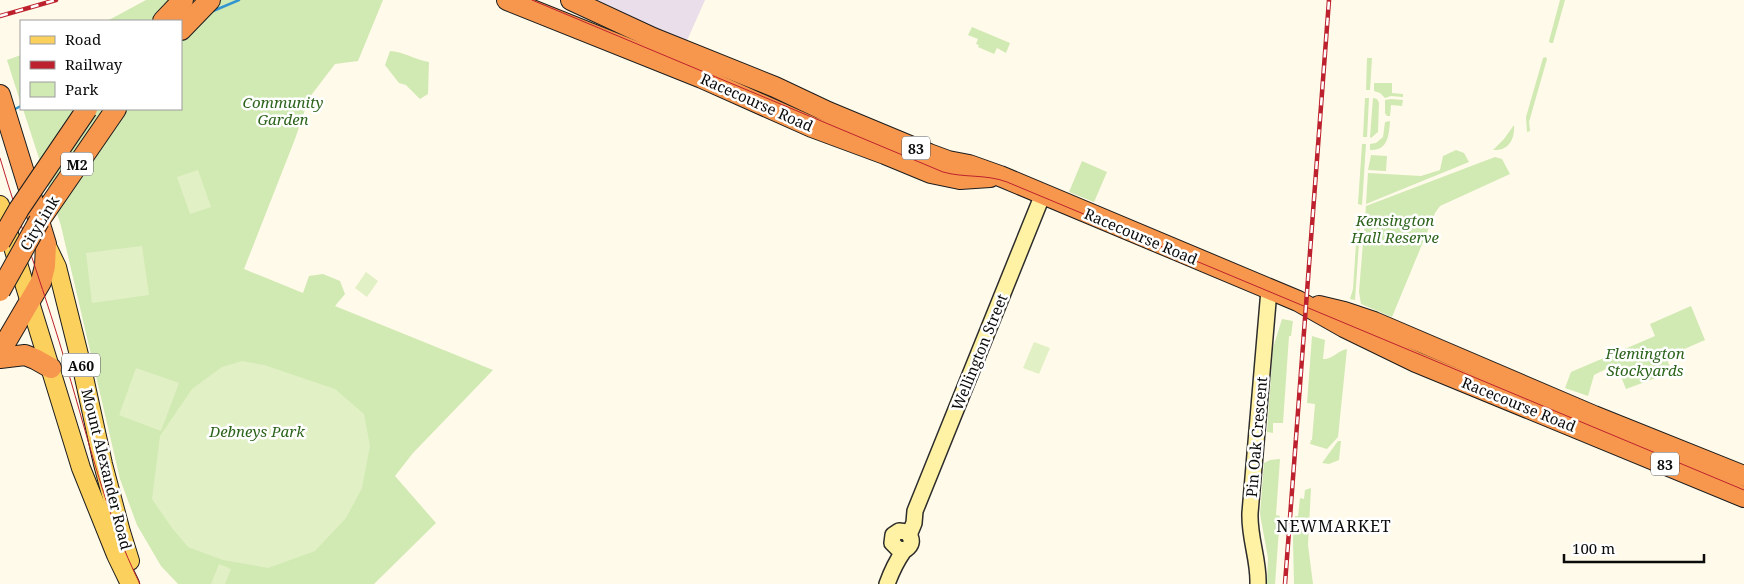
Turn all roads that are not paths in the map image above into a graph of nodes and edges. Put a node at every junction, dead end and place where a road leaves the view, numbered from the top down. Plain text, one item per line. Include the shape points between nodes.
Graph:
1 (182, 0) edge
2 (210, 0) edge
3 (507, 0) edge
4 (571, 0) edge
5 (164, 20) edge
6 (182, 29) edge
7 (678, 59) junction
8 (0, 95) edge
9 (87, 110) edge
10 (115, 110) edge
11 (1042, 194) junction
12 (1, 210) edge
13 (0, 242) edge
14 (46, 244) junction
15 (1270, 290) junction
16 (0, 291) edge
17 (1298, 302) junction
18 (26, 307) junction
19 (1414, 339) junction
20 (0, 352) edge
21 (0, 358) edge
22 (1407, 358) junction
23 (51, 368) junction
24 (1592, 424) junction
25 (103, 464) junction
26 (81, 468) junction
27 (1744, 476) edge
28 (1744, 497) edge
29 (130, 584) edge
30 (140, 584) edge
31 (886, 584) edge
32 (1258, 584) edge

1 - 5 highway
2 - 6 highway
3 - 7 highway, Racecourse Road / 83
4 - 7 highway, Racecourse Road / 83
7 - 11 highway, Racecourse Road / 83 via 812,127 937,175 959,179 996,177 1012,180
8 - 14 highway, Mount Alexander Road / A60
9 - 13 highway, CityLink / M2, bridge
10 - 16 highway, CityLink / M2, bridge via 39,220
11 - 15 highway, Racecourse Road / 83
11 - 31 street, Wellington Street via 915,511 907,520 905,533 911,543 908,548 899,549
12 - 18 main road, Mount Alexander Road / A60
14 - 18 highway via 42,279
14 - 25 main road, Mount Alexander Road / A60 via 57,267
15 - 17 highway, Racecourse Road / 83
15 - 32 street, Pin Oak Crescent via 1250,513
17 - 19 highway, Racecourse Road / 83 via 1358,316
17 - 22 highway, Racecourse Road / 83
18 - 20 highway
18 - 23 main road, Mount Alexander Road / A60
19 - 22 highway
19 - 24 highway, Racecourse Road / 83
21 - 23 highway via 25,355
22 - 24 highway, Racecourse Road / 83
23 - 26 main road, Mount Alexander Road / A60
24 - 27 highway, Racecourse Road / 83
24 - 28 highway, Racecourse Road / 83
25 - 26 main road
25 - 30 main road, Mount Alexander Road / A60 via 124,544
26 - 29 main road, Mount Alexander Road / A60

